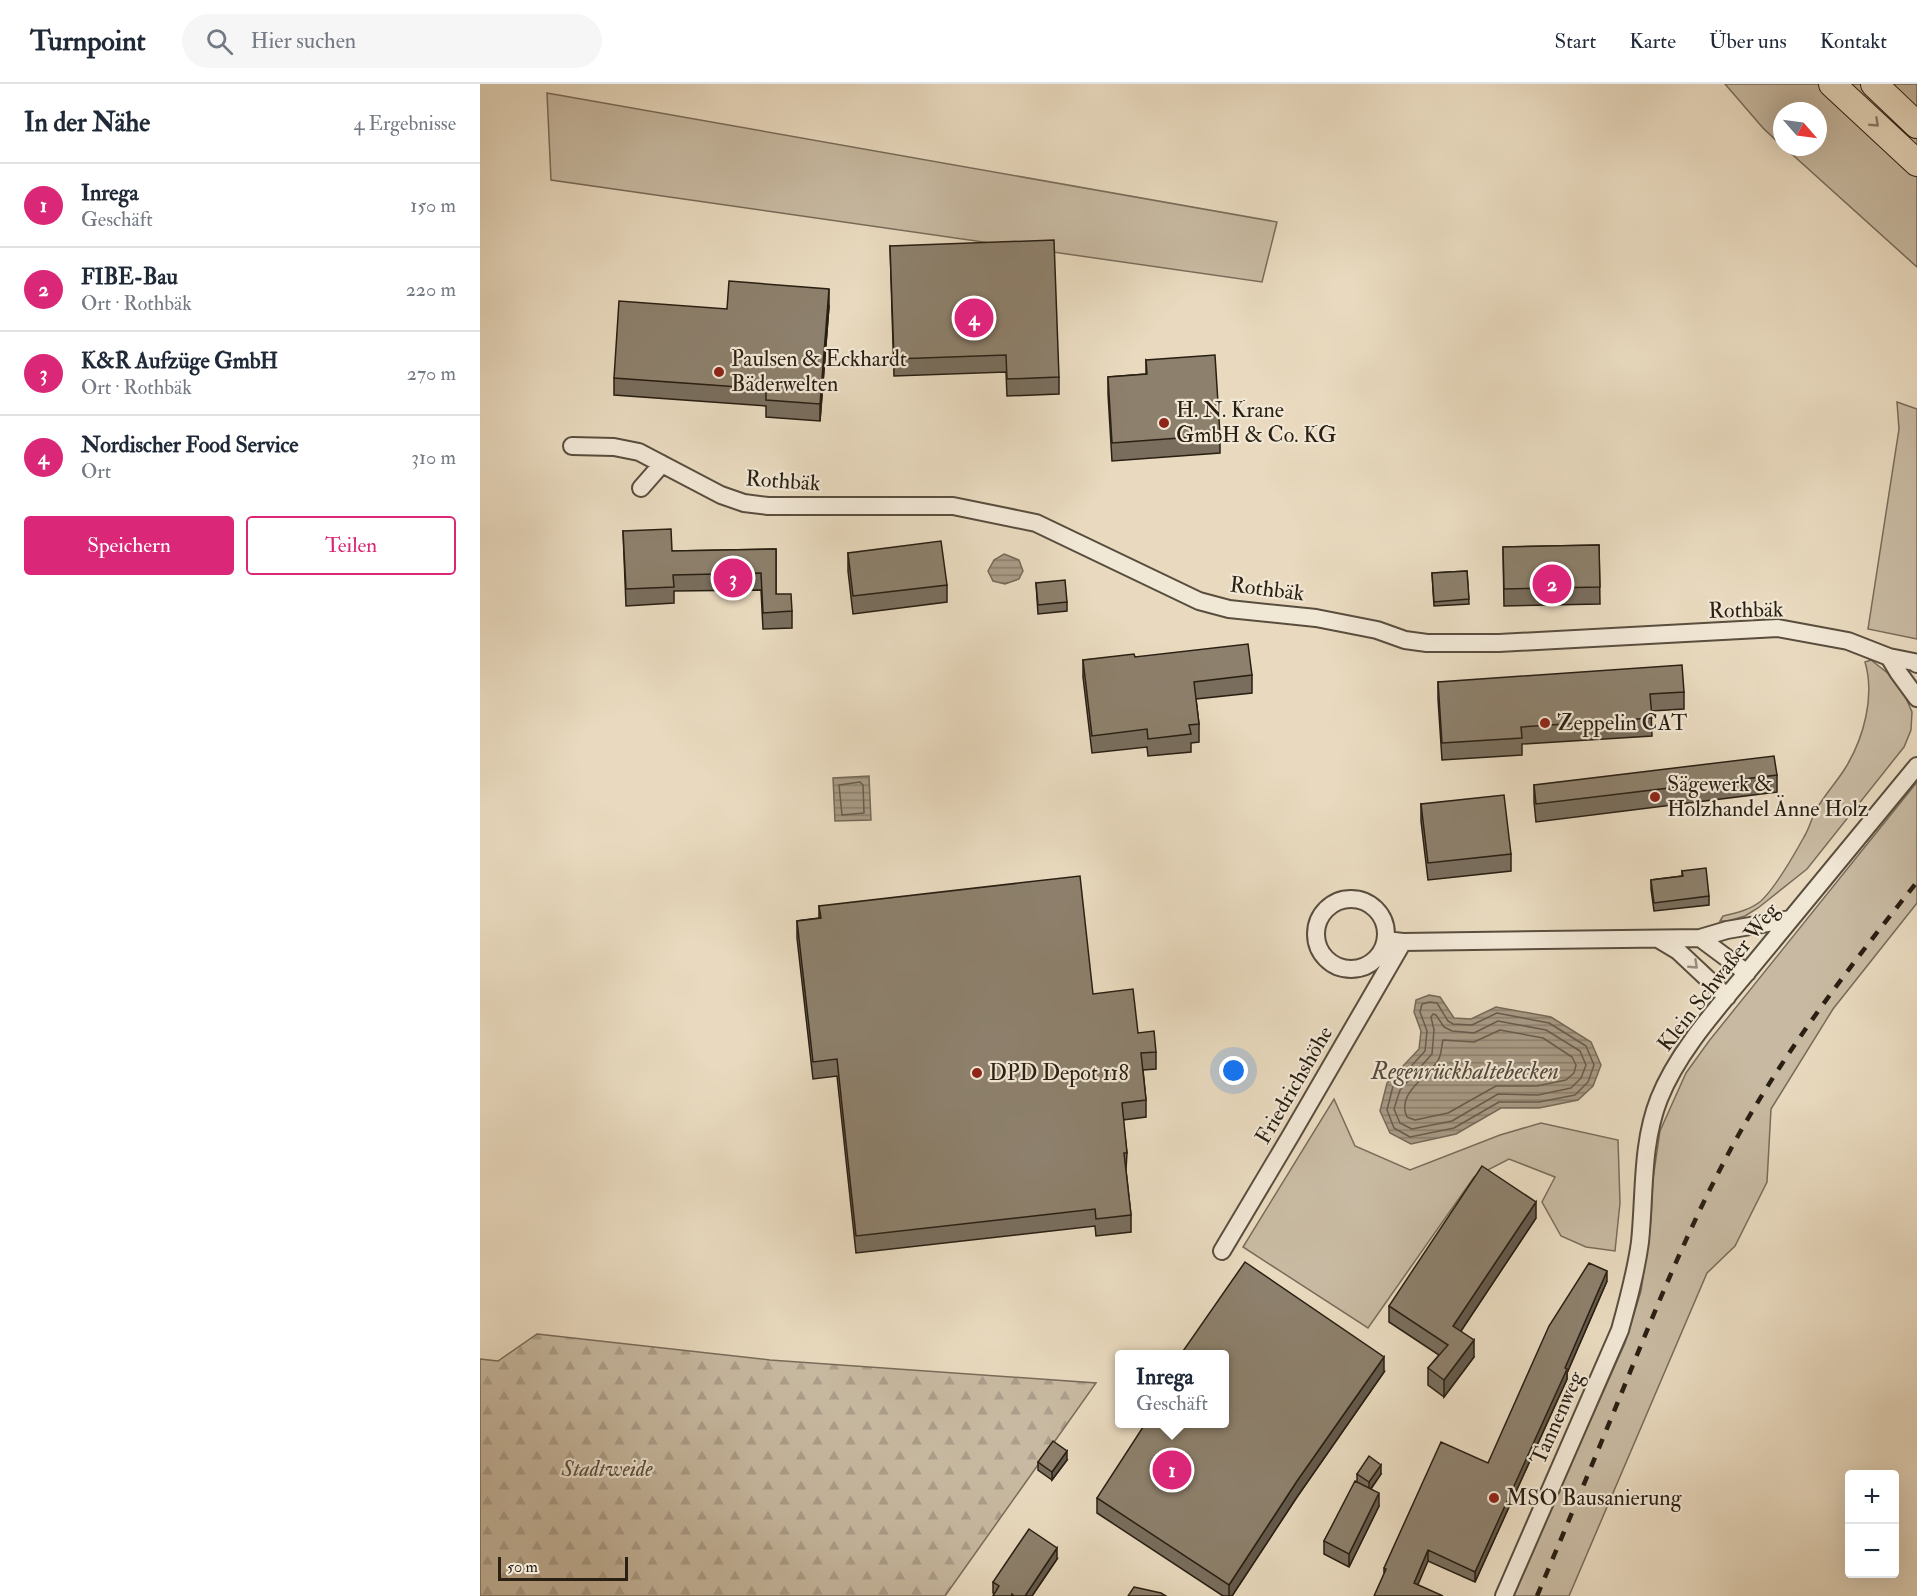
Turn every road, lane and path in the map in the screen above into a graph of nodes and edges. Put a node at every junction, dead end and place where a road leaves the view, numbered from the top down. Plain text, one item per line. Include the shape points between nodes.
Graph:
1 (1832, 84) edge
2 (1874, 84) edge
3 (1917, 125) edge
4 (1917, 163) edge
5 (572, 446) dead end
6 (662, 464) junction
7 (641, 488) dead end
8 (1889, 657) junction
9 (1916, 663) edge
10 (1917, 698) edge
11 (1917, 766) edge
12 (1791, 918) junction
13 (1657, 938) junction
14 (1700, 938) junction
15 (1395, 941) junction
16 (1747, 973) junction
17 (1727, 997) junction
18 (1222, 1251) dead end
19 (1632, 1289) joint
20 (1504, 1596) edge

1 -> 4 highway
2 - 3 highway
5 - 6 street, Rothbäk via 639,452
6 - 7 street
6 - 8 street, Rothbäk via 744,503 953,506 1036,523 1199,601 1229,609 1316,618 1427,644 1778,628 1848,641
8 - 9 street, Rothbäk
8 - 10 street
11 - 12 street, Klein Schwaßer Weg
12 - 14 street
12 - 16 street, Klein Schwaßer Weg
13 - 14 street
13 - 15 street
13 -> 17 street via 1678,951
14 - 16 street
15 - 15 street via 1360,969 1340,968 1323,956 1315,938 1319,918 1333,903 1352,898 1370,903 1382,915
15 - 18 street, Friedrichshöhe via 1303,1115
16 - 17 street, Klein Schwaßer Weg
17 - 19 street, Klein Schwaßer Weg via 1688,1048 1659,1099 1647,1142 1640,1242
19 - 20 street, Tannenweg via 1620,1330

